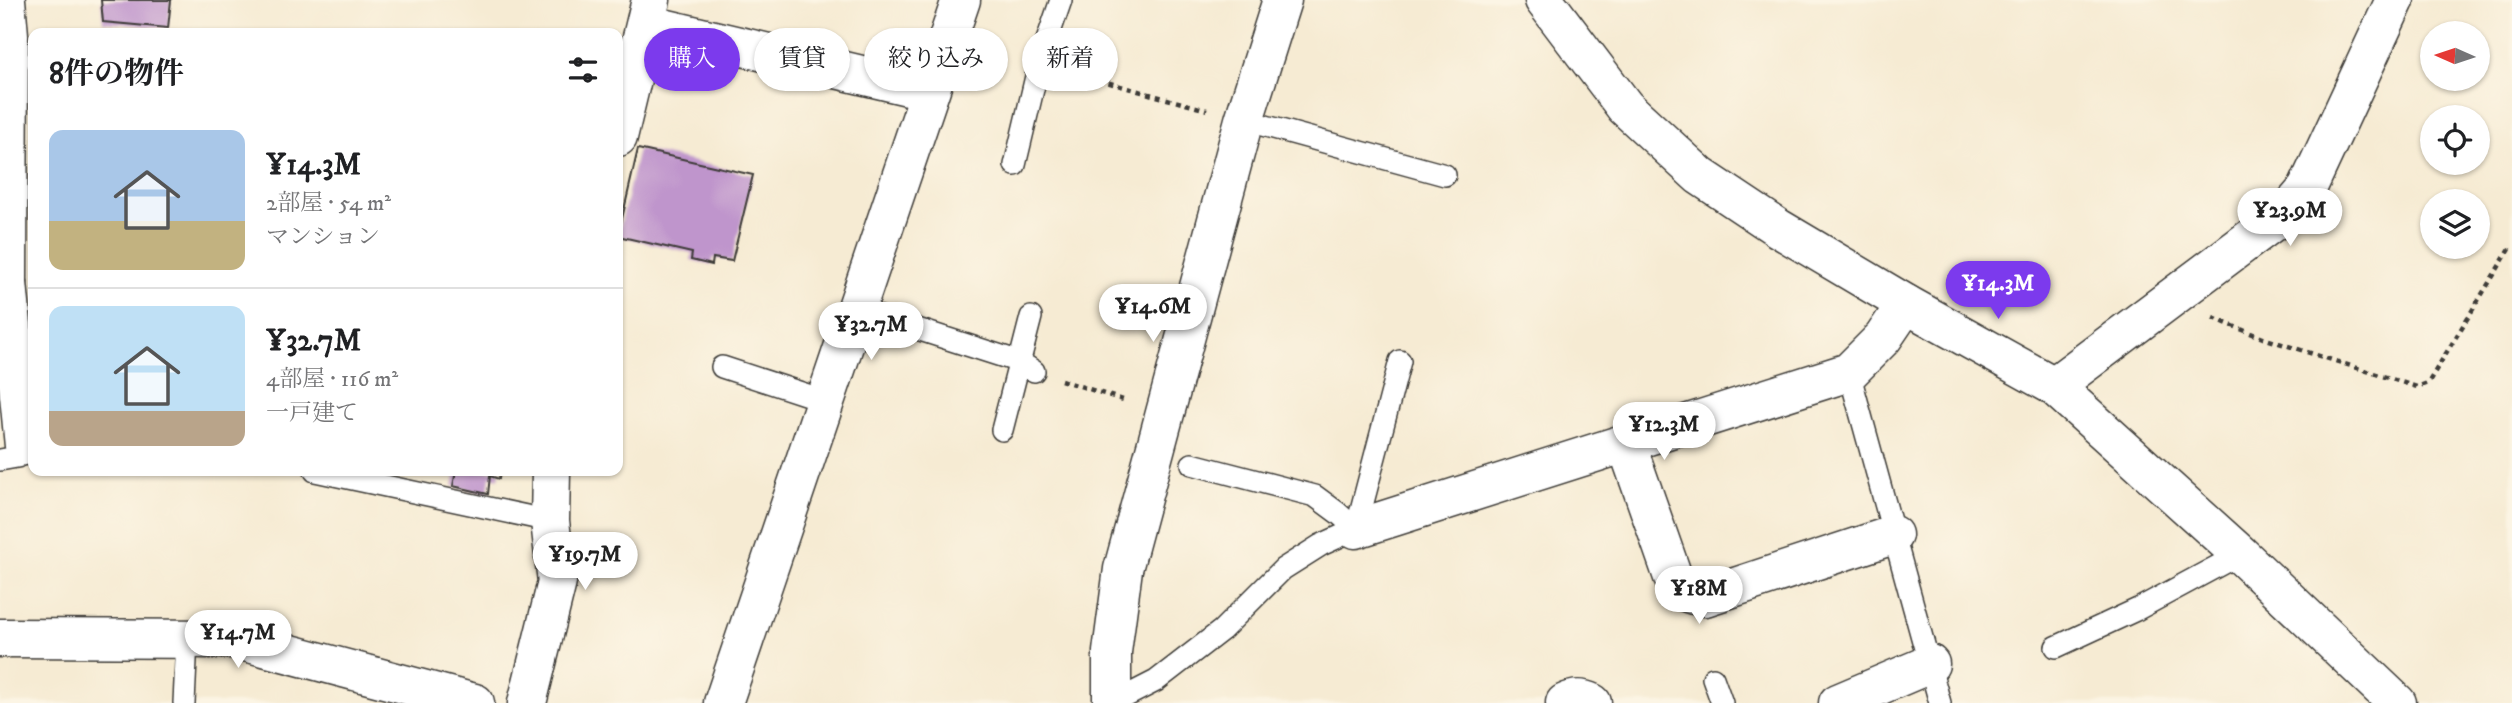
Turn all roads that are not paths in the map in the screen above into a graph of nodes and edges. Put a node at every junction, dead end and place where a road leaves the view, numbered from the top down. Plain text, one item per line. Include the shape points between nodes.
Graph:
1 (961, 0) edge
2 (1061, 0) edge
3 (1282, 0) edge
4 (1544, 0) edge
5 (2395, 0) edge
6 (649, 12) edge
7 (5, 16) edge
8 (929, 92) junction
9 (623, 117) edge
10 (1244, 120) junction
11 (1015, 165) dead end
12 (1445, 175) dead end
13 (4, 284) edge
14 (1906, 304) junction
15 (858, 310) junction
16 (1031, 317) dead end
17 (1400, 362) dead end
18 (722, 367) dead end
19 (1027, 367) junction
20 (1849, 372) junction
21 (2054, 386) junction
22 (826, 401) junction
23 (1002, 429) dead end
24 (1626, 443) junction
25 (12, 453) edge
26 (1192, 464) dead end
27 (338, 476) edge
28 (551, 476) edge
29 (550, 521) junction
30 (1356, 529) junction
31 (1893, 536) junction
32 (2239, 554) junction
33 (0, 638) edge
34 (187, 639) junction
35 (2056, 647) dead end
36 (1930, 664) junction
37 (1713, 678) dead end
38 (184, 703) edge
39 (475, 703) edge
40 (527, 703) edge
41 (723, 703) edge
42 (1113, 703) edge
43 (1565, 703) edge
44 (1592, 703) edge
45 (1722, 703) edge
46 (1838, 703) edge
47 (1940, 703) edge
48 (2397, 703) edge

1 - 8 street
2 - 11 lane via 1039,64
3 - 10 street
4 - 14 street via 1625,107 1700,176
5 - 21 street via 2306,189 2290,209
6 - 8 street
6 - 9 street
7 - 13 street
8 - 15 street
10 - 12 lane
10 - 42 street via 1123,569 1112,652
13 - 25 street
14 - 20 street via 1883,338
14 - 21 street
15 - 19 lane
15 - 22 street
16 - 19 lane
17 - 30 lane
18 - 22 lane
19 - 23 lane
20 - 24 street
20 - 31 lane
21 - 32 street
22 - 41 street
24 - 30 street
24 - 31 street via 1674,580 1692,595 1705,597
26 - 30 lane via 1315,496
27 - 29 lane
28 - 29 street
29 - 40 street via 557,582
30 - 42 lane via 1283,569 1222,630 1156,681
31 - 36 lane
32 - 35 lane
32 - 48 street
33 - 34 street
34 - 38 lane
34 - 39 street via 253,642
36 - 46 street
36 - 47 lane
37 - 45 lane
43 - 44 street via 1573,699

